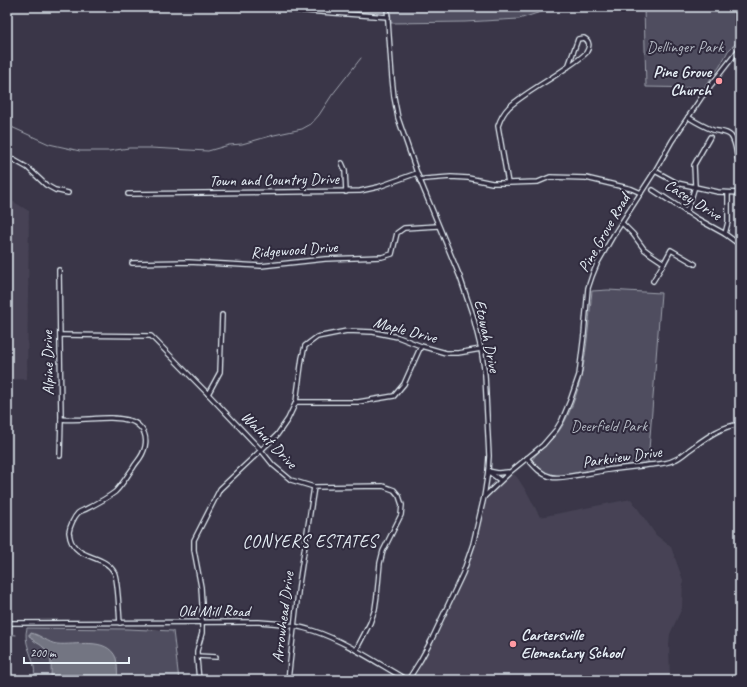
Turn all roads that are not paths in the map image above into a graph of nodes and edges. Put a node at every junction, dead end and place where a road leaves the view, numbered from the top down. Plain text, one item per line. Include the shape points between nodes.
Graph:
1 (274, 7) edge
2 (387, 7) edge
3 (388, 17) junction
4 (740, 48) edge
5 (568, 67) junction
6 (688, 117) junction
7 (710, 137) dead end
8 (7, 158) edge
9 (738, 160) dead end
10 (342, 163) dead end
11 (655, 171) junction
12 (417, 173) junction
13 (420, 180) junction
14 (508, 183) junction
15 (695, 186) junction
16 (653, 190) dead end
17 (346, 192) junction
18 (68, 193) dead end
19 (641, 193) junction
20 (728, 193) junction
21 (740, 193) edge
22 (128, 194) dead end
23 (686, 212) junction
24 (622, 224) junction
25 (438, 226) junction
26 (725, 234) junction
27 (740, 245) edge
28 (132, 263) dead end
29 (664, 263) junction
30 (695, 264) dead end
31 (59, 270) dead end
32 (653, 281) dead end
33 (222, 315) dead end
34 (60, 335) junction
35 (420, 346) junction
36 (481, 349) junction
37 (208, 394) junction
38 (296, 402) junction
39 (61, 419) junction
40 (740, 424) edge
41 (261, 450) junction
42 (60, 456) dead end
43 (527, 458) junction
44 (488, 471) junction
45 (510, 472) junction
46 (500, 480) junction
47 (314, 487) junction
48 (484, 497) junction
49 (7, 623) edge
50 (120, 623) junction
51 (202, 623) junction
52 (294, 626) junction
53 (356, 650) junction
54 (197, 656) junction
55 (216, 657) dead end
56 (199, 680) edge
57 (288, 680) edge
58 (408, 680) edge

1 - 3 street
2 - 3 street, Etowah Drive
3 - 12 street, Etowah Drive via 395,103
4 - 6 street, Pine Grove Road
5 - 5 street via 585,53 589,46 589,42 584,38 578,39
5 - 14 street via 508,108 500,121 498,126
6 - 9 street via 713,130 727,133 733,140
6 - 11 street, Pine Grove Road
7 - 15 street via 694,165
8 - 18 street via 28,168 55,190
10 - 17 street via 345,170
11 - 15 street via 678,183
11 - 19 street, Pine Grove Road
12 - 13 street, Etowah Drive
12 - 17 street, Town and Country Drive via 372,190
13 - 14 street via 451,177
13 - 25 street, Etowah Drive
14 - 19 street via 538,182 550,177 586,178
15 - 20 street
15 - 23 street
16 - 23 street, Casey Drive
17 - 22 street, Town and Country Drive
19 - 24 street, Pine Grove Road
20 - 21 street
20 - 26 street via 728,222
23 - 26 street, Casey Drive
24 - 29 street via 644,249
24 - 43 street, Pine Grove Road via 597,264 588,288 580,370 570,401 556,430
25 - 28 street, Ridgewood Drive via 404,228 397,232 392,254 382,257 325,259 261,266 189,262
25 - 36 street, Etowah Drive via 462,284
26 - 27 street, Casey Drive
29 - 30 street via 671,250
29 - 32 street
31 - 34 street, Alpine Drive
33 - 37 street via 220,372
34 - 37 street, Walnut Drive via 152,336
34 - 39 street, Alpine Drive
35 - 36 street, Maple Drive via 450,353
35 - 38 street via 404,384 394,396 358,402
35 - 38 street, Maple Drive via 398,337 373,332 347,331 317,337 305,346 303,352
36 - 44 street, Etowah Drive via 485,375
37 - 41 street, Walnut Drive
38 - 41 street, Maple Drive via 281,430
39 - 42 street, Alpine Drive
39 - 50 street via 125,419 136,423 146,437 146,446 141,457 122,485 77,514 69,533 77,550 104,562 115,572
40 - 43 street, Parkview Drive via 713,432 672,461 557,478 543,474
41 - 47 street, Walnut Drive via 273,465 291,480
41 - 51 street, Maple Drive via 220,489 194,540 202,594
43 - 45 street, Pine Grove Road
44 - 45 street via 501,474
44 - 46 street
44 - 48 street, Etowah Drive
45 - 46 street, Pine Grove Road
46 - 48 street, Pine Grove Road
47 - 52 street, Arrowhead Drive
47 - 53 street, Walnut Drive via 383,486 394,490 402,505 401,515 380,562 375,609
48 - 58 street, Etowah Drive via 463,574 431,641
49 - 50 street, Old Mill Road
50 - 51 street, Old Mill Road
51 - 52 street, Old Mill Road via 268,622
51 - 54 street, Maple Drive
52 - 53 street, Old Mill Road via 326,636
52 - 57 street, Arrowhead Drive
53 - 58 street, Old Mill Road
54 - 55 street
54 - 56 street, Maple Drive

